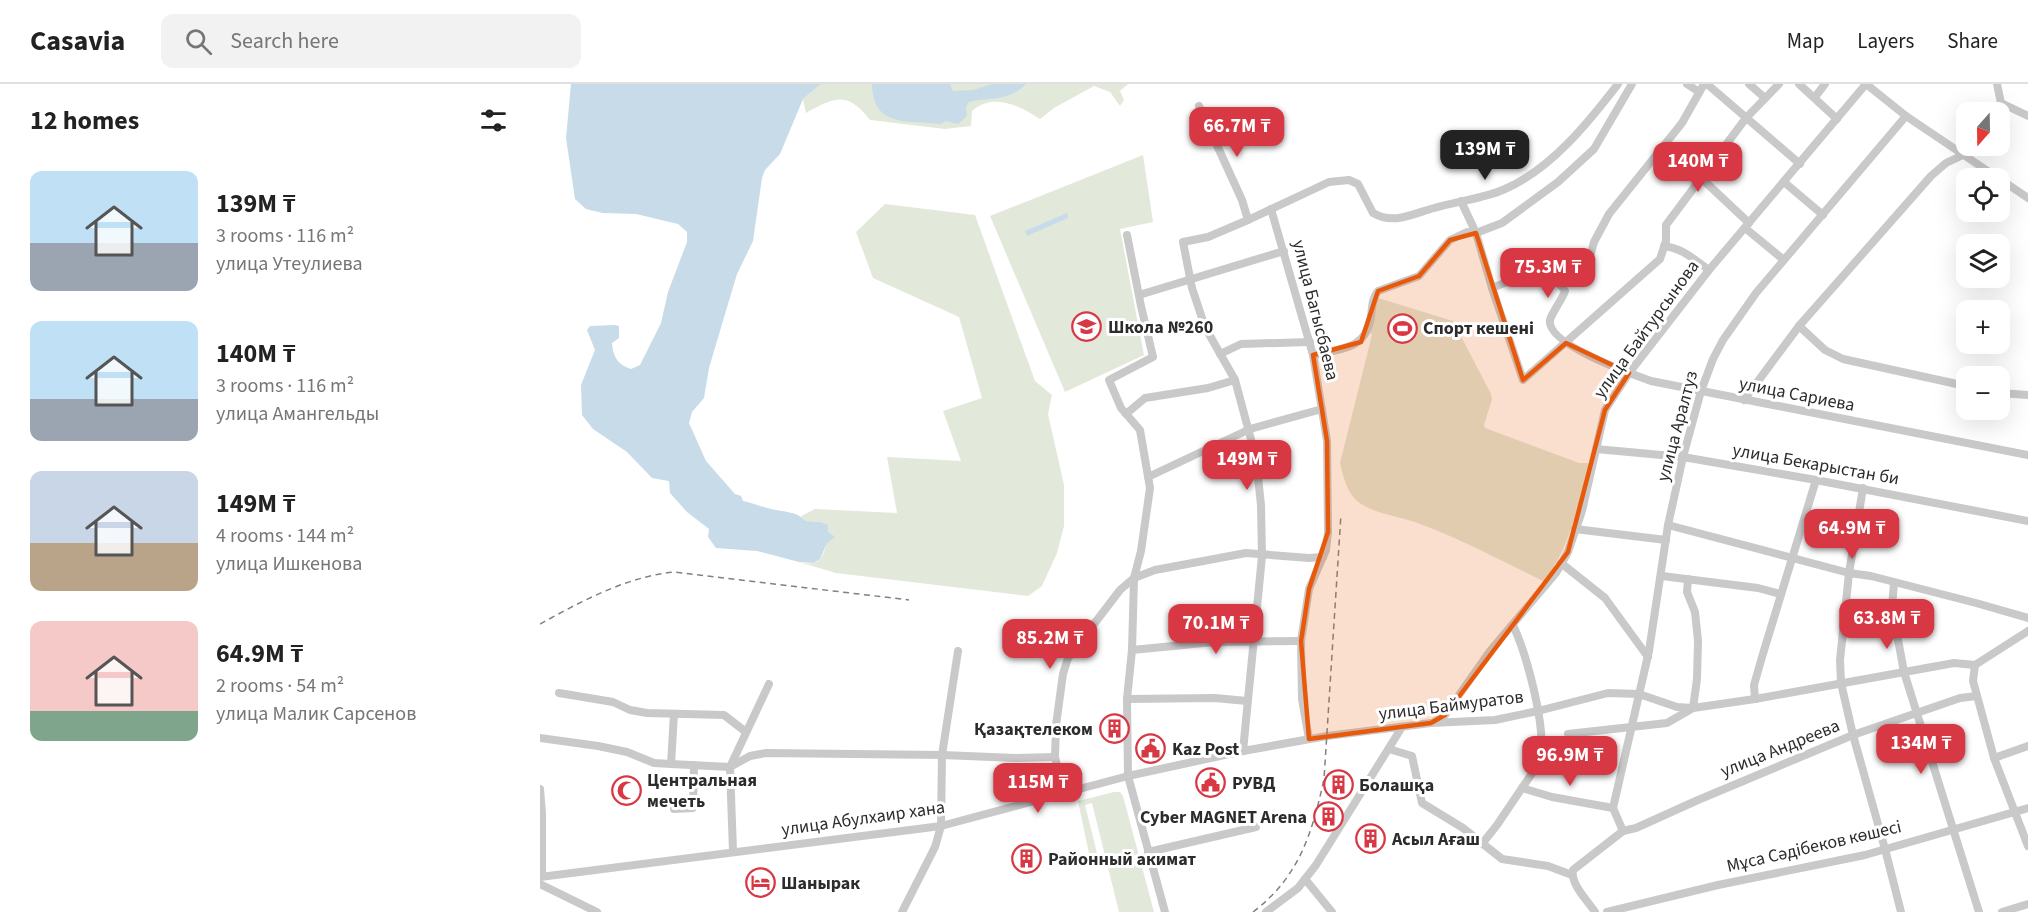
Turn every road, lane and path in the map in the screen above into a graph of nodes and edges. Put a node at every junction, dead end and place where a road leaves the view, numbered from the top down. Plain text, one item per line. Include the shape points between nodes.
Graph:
1 (1618, 84) edge
2 (1632, 84) edge
3 (1687, 84) edge
4 (1749, 84) edge
5 (1779, 84) edge
6 (1799, 84) edge
7 (1825, 84) edge
8 (1866, 84) edge
9 (1996, 84) edge
10 (1703, 87) edge
11 (1815, 97) junction
12 (1765, 98) junction
13 (2001, 102) edge
14 (1200, 106) dead end
15 (2010, 107) edge
16 (1906, 116) junction
17 (2028, 116) edge
18 (1746, 118) junction
19 (1837, 119) junction
20 (1665, 144) junction
21 (1956, 151) edge
22 (1963, 156) joint
23 (1800, 164) junction
24 (1982, 168) edge
25 (1702, 178) junction
26 (1784, 182) junction
27 (2010, 186) edge
28 (2028, 198) edge
29 (1461, 201) junction
30 (1271, 208) junction
31 (1822, 215) junction
32 (1248, 220) junction
33 (1747, 225) junction
34 (1476, 233) junction
35 (1127, 235) dead end
36 (1664, 246) junction
37 (1284, 250) junction
38 (1784, 260) junction
39 (1709, 270) junction
40 (1190, 280) junction
41 (1561, 284) junction
42 (1492, 288) junction
43 (1139, 295) junction
44 (1799, 326) junction
45 (1310, 342) junction
46 (1566, 343) junction
47 (1220, 354) junction
48 (1313, 355) junction
49 (1629, 373) junction
50 (1235, 380) junction
51 (1956, 384) edge
52 (1701, 391) junction
53 (2010, 394) edge
54 (2028, 395) edge
55 (1744, 400) junction
56 (1322, 409) junction
57 (1126, 414) junction
58 (1250, 429) junction
59 (1596, 449) junction
60 (2028, 455) edge
61 (1683, 457) junction
62 (1148, 477) junction
63 (1816, 480) junction
64 (1863, 488) junction
65 (2028, 521) edge
66 (1668, 525) junction
67 (1575, 529) junction
68 (1666, 540) junction
69 (1262, 556) junction
70 (1323, 557) junction
71 (1791, 558) junction
72 (1561, 563) junction
73 (1849, 573) junction
74 (1662, 576) junction
75 (1134, 578) junction
76 (1688, 579) junction
77 (1894, 583) junction
78 (1780, 594) junction
79 (2028, 618) edge
80 (1513, 625) junction
81 (2028, 631) edge
82 (1253, 640) junction
83 (1301, 641) junction
84 (1132, 650) junction
85 (958, 651) dead end
86 (1648, 657) junction
87 (1975, 665) junction
88 (1904, 672) junction
89 (1841, 683) junction
90 (769, 684) dead end
91 (558, 693) dead end
92 (1639, 694) junction
93 (1977, 696) junction
94 (1127, 699) junction
95 (1755, 699) junction
96 (1247, 701) junction
97 (1693, 708) junction
98 (1538, 711) junction
99 (674, 714) junction
100 (1916, 714) junction
101 (1431, 723) junction
102 (1402, 727) junction
103 (1632, 727) junction
104 (746, 732) junction
105 (1568, 734) dead end
106 (1853, 735) junction
107 (1327, 736) joint
108 (540, 738) edge
109 (1309, 739) junction
110 (2028, 746) edge
111 (1389, 749) junction
112 (1243, 751) junction
113 (942, 755) junction
114 (1055, 757) junction
115 (1994, 758) junction
116 (671, 764) junction
117 (694, 765) junction
118 (730, 767) junction
119 (1128, 776) junction
120 (1522, 788) junction
121 (540, 789) edge
122 (1064, 794) junction
123 (1612, 808) junction
124 (2028, 808) edge
125 (674, 809) dead end
126 (2015, 811) junction
127 (941, 826) junction
128 (1257, 827) dead end
129 (1952, 829) junction
130 (1623, 831) junction
131 (1482, 844) junction
132 (2028, 846) edge
133 (1886, 849) junction
134 (733, 851) junction
135 (1148, 852) junction
136 (1572, 874) junction
137 (541, 879) edge
138 (1305, 879) junction
139 (2028, 904) edge
140 (1272, 910) edge
141 (597, 912) edge
142 (902, 912) edge
143 (1164, 912) edge
144 (1332, 912) edge
145 (1595, 912) edge
146 (1607, 912) edge
147 (1901, 912) edge
148 (1979, 912) edge
149 (2002, 912) edge

1 - 29 street via 1567,145 1527,178 1503,190
2 - 34 street via 1594,149 1558,182 1502,223
3 - 10 street
4 - 12 street
5 - 12 street
6 - 11 street
7 - 11 street
8 - 16 street
8 - 19 street, улица Байтурсынова
9 - 13 street
10 - 18 street
10 - 20 street
11 - 19 street
12 - 18 street
14 - 32 street
15 - 17 street
16 - 21 street
16 - 31 street, улица Аралтуз
18 - 23 street
18 - 25 street
19 - 23 street, улица Байтурсынова
20 - 25 street
20 - 41 street via 1609,214 1593,242 1589,260 1579,273
22 - 24 street
22 - 44 street via 1946,163 1931,176
23 - 26 street, улица Байтурсынова
25 - 33 street
25 - 36 street via 1666,225
26 - 31 street
26 - 33 street, улица Байтурсынова
27 - 28 street
29 - 30 street via 1389,219 1373,213 1358,184 1345,180 1329,182
29 - 34 street
30 - 32 street
30 - 37 street, улица Багысбаева
31 - 38 street, улица Аралтуз
32 - 40 street via 1208,237 1183,242
33 - 38 street
33 - 39 street, улица Байтурсынова
34 - 42 street
34 - 48 street via 1467,232 1450,240 1419,276 1378,291 1361,342
35 - 43 street
36 - 39 street via 1682,251
36 - 46 street via 1659,259
37 - 40 street
37 - 45 street, улица Багысбаева
38 - 52 street, улица Аралтуз via 1723,340
39 - 49 street, улица Байтурсынова
40 - 43 street
40 - 47 street via 1205,327
41 - 42 street via 1551,277 1536,276 1515,278
41 - 46 street via 1565,291 1562,301 1550,319 1556,335
42 - 46 street via 1524,380
43 - 57 street via 1154,357 1109,380
44 - 51 street via 1825,350 1843,359
44 - 55 street
45 - 47 street via 1241,344
45 - 48 street, улица Багысбаева
46 - 49 street, улица Сариева
47 - 50 street
48 - 56 street, улица Багысбаева
49 - 52 street, улица Сариева
49 - 59 street, улица Байтурсынова via 1605,410
50 - 57 street via 1145,398
50 - 58 street
52 - 55 street, улица Сариева
52 - 61 street, улица Аралтуз
53 - 54 street
55 - 60 street, улица Сариева
56 - 58 street
56 - 70 street, улица Багысбаева via 1327,441 1328,532
57 - 62 street via 1140,430
58 - 62 street
58 - 69 street via 1261,505
59 - 61 street, улица Бекарыстан би
59 - 67 street, улица Байтурсынова
61 - 63 street, улица Бекарыстан би
61 - 66 street, улица Аралтуз
62 - 75 street via 1150,488
63 - 64 street, улица Бекарыстан би
63 - 71 street
64 - 65 street, улица Бекарыстан би
64 - 73 street
66 - 68 street, улица Аралтуз
66 - 71 street
67 - 68 street
67 - 72 street, улица Байтурсынова
68 - 74 street, улица Аралтуз
69 - 70 street
69 - 75 street via 1246,554 1155,570
69 - 82 street
70 - 83 street, улица Багысбаева via 1309,589
71 - 73 street
71 - 78 street
72 - 80 street, улица Байтурсынова
72 - 86 street via 1605,598
73 - 77 street
73 - 89 street
74 - 76 street
74 - 86 street, улица Аралтуз
75 - 84 street
75 - 114 street via 1120,590 1068,658 1060,689
76 - 78 street
76 - 97 street via 1687,592 1695,612 1698,641
77 - 79 street
77 - 88 street via 1892,607
78 - 95 street via 1754,685
80 - 98 street via 1522,645
80 - 101 street, улица Байтурсынова via 1445,715
81 - 87 street
82 - 83 street
82 - 84 street
82 - 96 street
83 - 109 street, улица Багысбаева via 1302,699
84 - 94 street
85 - 113 street
86 - 92 street, улица Аралтуз
87 - 88 street, улица Баймуратов via 1954,663
87 - 93 street via 1973,681
88 - 89 street, улица Баймуратов
88 - 100 street
89 - 95 street, улица Баймуратов
89 - 106 street
90 - 104 street
91 - 99 street via 613,702 638,711
92 - 97 street, улица Баймуратов
92 - 98 street, улица Баймуратов via 1608,693
92 - 103 street, улица Аралтуз
93 - 100 street, улица Андреева
93 - 115 street
94 - 96 street
94 - 119 street
95 - 97 street, улица Баймуратов
96 - 112 street
97 - 103 street via 1667,723
98 - 101 street, улица Баймуратов via 1495,720
98 - 120 street via 1542,755
99 - 104 street via 724,715
99 - 116 street
100 - 106 street, улица Андреева
100 - 129 street
101 - 102 street, улица Баймуратов
102 - 107 street, улица Баймуратов
102 - 111 street
103 - 105 street
103 - 123 street, улица Аралтуз
104 - 118 street
106 - 130 street, улица Андреева
106 - 133 street
107 - 109 street, улица Абулхаир хана
108 - 116 street
109 - 112 street, улица Абулхаир хана
110 - 115 street
111 - 131 street via 1412,756 1422,803
111 - 138 street
112 - 119 street, улица Абулхаир хана
113 - 114 street
113 - 118 street via 766,753 750,756
113 - 127 street
114 - 122 street
115 - 126 street
116 - 117 street
117 - 118 street
117 - 125 street via 693,808
118 - 134 street
119 - 122 street, улица Абулхаир хана
119 - 135 street
120 - 123 street
120 - 131 street
121 - 137 street
122 - 127 street, улица Абулхаир хана
123 - 130 street
124 - 126 street, Мұса Сәдібеков көшесі
126 - 129 street, Мұса Сәдібеков көшесі
126 - 132 street
127 - 134 street, улица Абулхаир хана
127 - 142 street via 935,847
128 - 135 street
129 - 133 street, Мұса Сәдібеков көшесі
129 - 148 street
130 - 136 street, улица Андреева
131 - 136 street via 1502,859
133 - 146 street, Мұса Сәдібеков көшесі
133 - 147 street
134 - 137 street, улица Абулхаир хана
135 - 143 street
136 - 145 street
137 - 141 street
138 - 140 street
138 - 144 street
139 - 149 street

